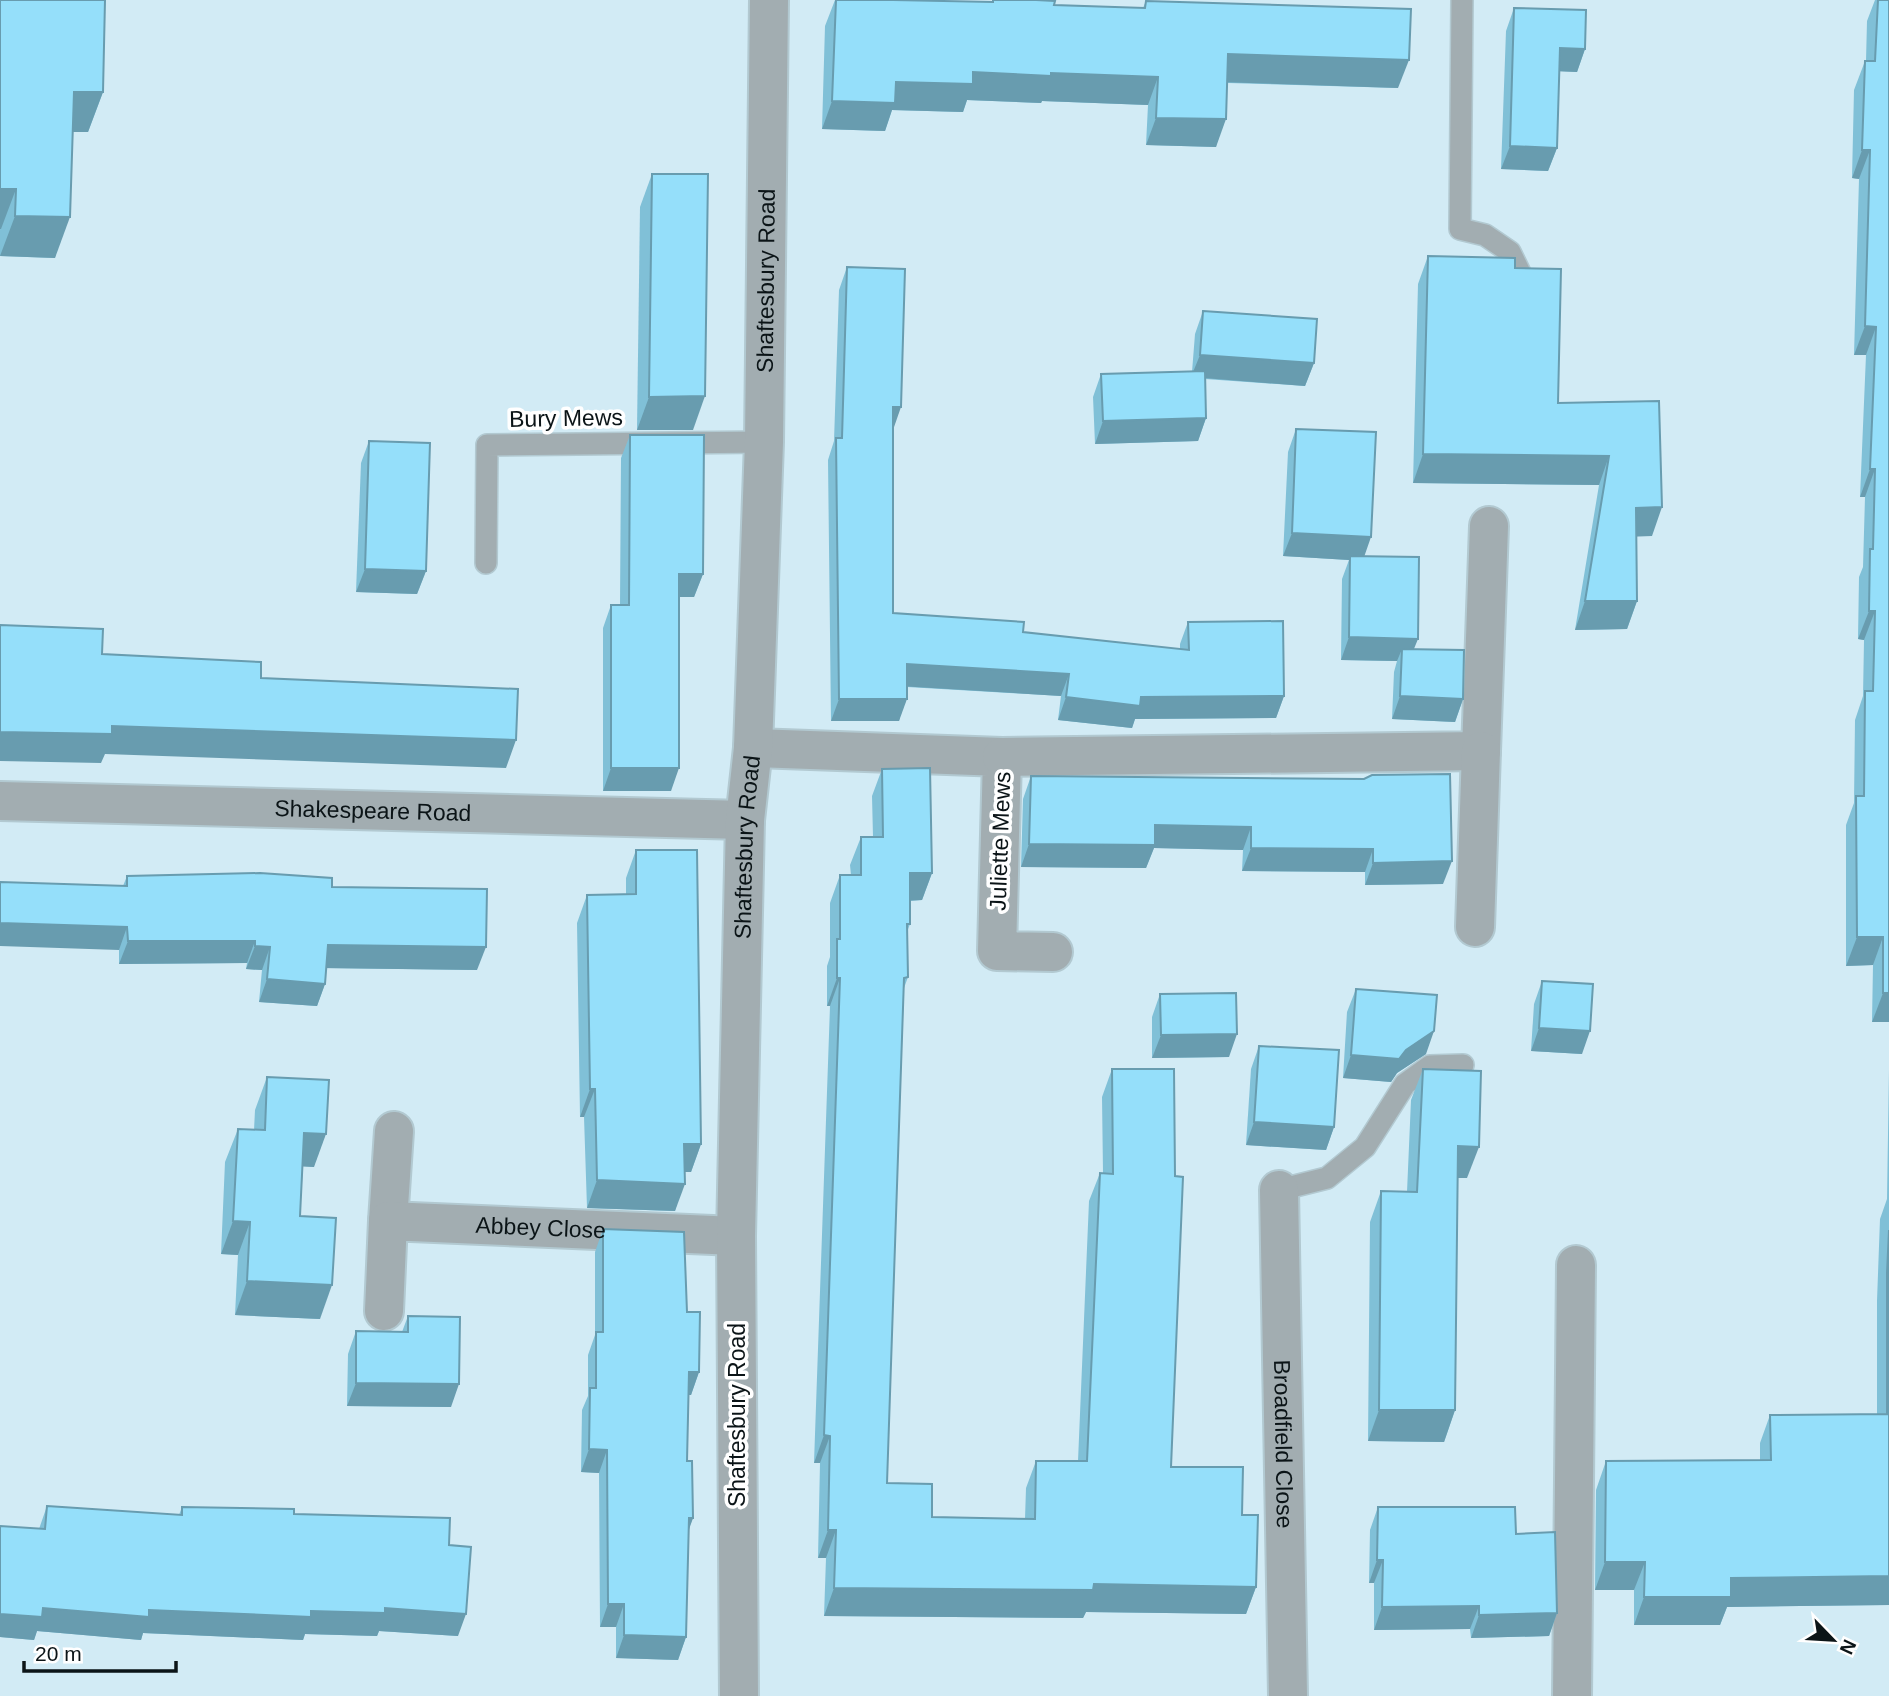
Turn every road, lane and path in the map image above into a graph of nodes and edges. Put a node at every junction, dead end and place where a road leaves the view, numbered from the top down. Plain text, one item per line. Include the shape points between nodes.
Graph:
1 (769, 0) edge
2 (1461, 0) edge
3 (1523, 279) edge
4 (764, 442) junction
5 (1489, 526) dead end
6 (486, 563) dead end
7 (753, 748) junction
8 (1481, 751) junction
9 (1002, 757) junction
10 (0, 801) edge
11 (745, 820) junction
12 (1475, 927) dead end
13 (1053, 952) dead end
14 (1463, 1065) dead end
15 (394, 1131) dead end
16 (1279, 1190) joint
17 (388, 1221) junction
18 (736, 1236) junction
19 (1576, 1265) dead end
20 (384, 1311) dead end
21 (739, 1696) edge
22 (1288, 1696) edge
23 (1572, 1696) edge

1 - 4 street, Shaftesbury Road
2 - 3 lane via 1460,229 1485,235 1510,252
4 - 6 lane, Bury Mews via 487,446
4 - 7 street, Shaftesbury Road
5 - 8 street
7 - 9 street, Juliette Mews
7 - 11 street, Shaftesbury Road
8 - 9 street
8 - 12 street
9 - 13 street, Juliette Mews via 997,951
10 - 11 street, Shakespeare Road
11 - 18 street, Shaftesbury Road
14 - 16 lane via 1430,1066 1405,1084 1365,1147 1327,1178
15 - 17 street
16 - 22 street, Broadfield Close
17 - 18 street, Abbey Close
17 - 20 street
18 - 21 street, Shaftesbury Road
19 - 23 street

